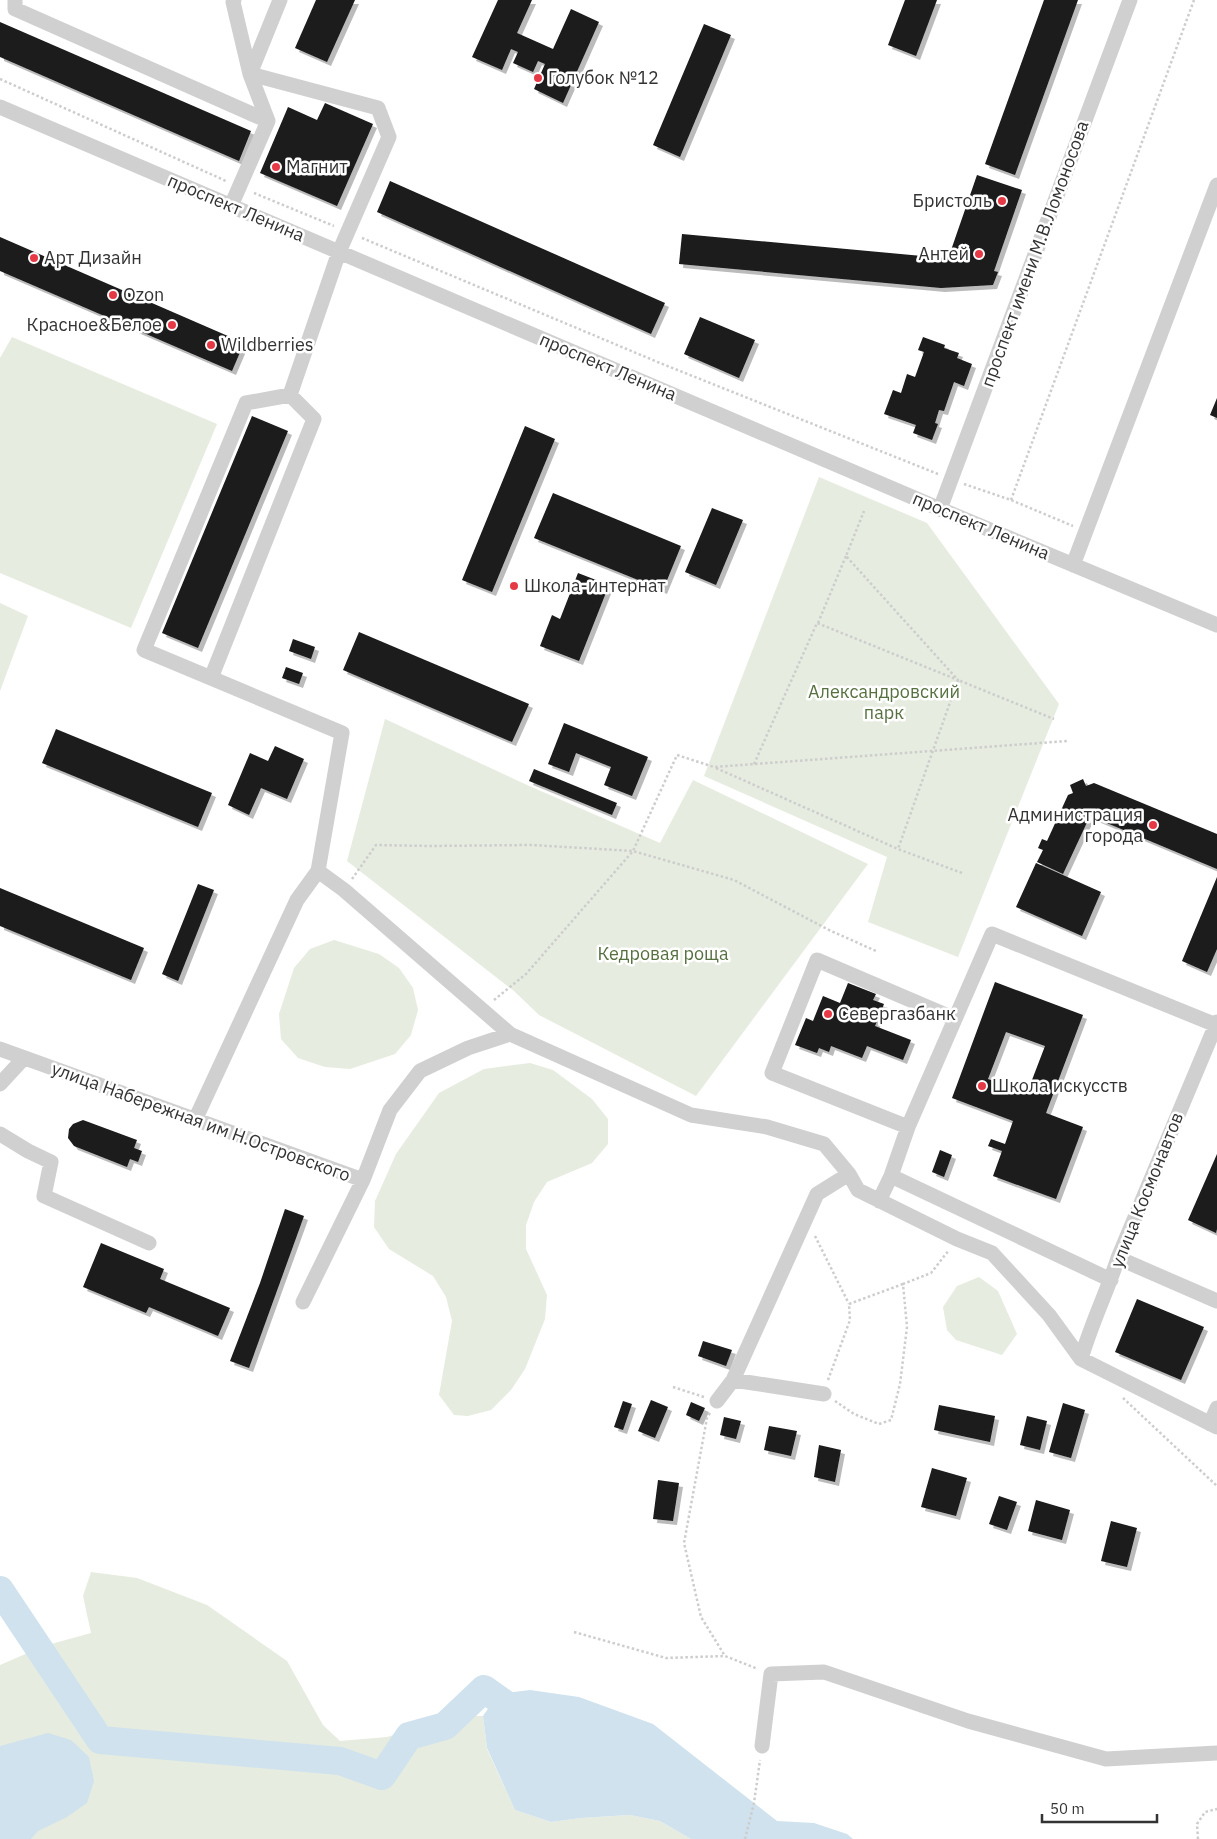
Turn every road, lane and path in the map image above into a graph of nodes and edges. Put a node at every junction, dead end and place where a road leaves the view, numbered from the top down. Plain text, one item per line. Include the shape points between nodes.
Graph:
1 (15, 0) edge
2 (234, 0) edge
3 (280, 0) edge
4 (1130, 0) edge
5 (1194, 0) edge
6 (250, 74) junction
7 (0, 79) edge
8 (0, 107) edge
9 (268, 121) junction
10 (1217, 185) edge
11 (239, 187) junction
12 (231, 206) junction
13 (1211, 218) edge
14 (348, 232) junction
15 (339, 252) junction
16 (290, 395) junction
17 (951, 479) junction
18 (1011, 500) junction
19 (940, 509) junction
20 (864, 511) dead end
21 (1086, 531) junction
22 (846, 556) junction
23 (1073, 565) junction
24 (818, 623) junction
25 (1217, 625) edge
26 (211, 678) junction
27 (958, 680) junction
28 (1054, 719) dead end
29 (1067, 741) dead end
30 (931, 751) junction
31 (754, 764) junction
32 (714, 767) junction
33 (898, 848) junction
34 (633, 851) junction
35 (318, 870) junction
36 (962, 873) dead end
37 (344, 890) junction
38 (876, 951) dead end
39 (481, 1010) junction
40 (955, 1019) junction
41 (1216, 1023) edge
42 (510, 1034) junction
43 (0, 1050) edge
44 (24, 1058) junction
45 (0, 1084) edge
46 (195, 1120) junction
47 (908, 1127) junction
48 (0, 1134) edge
49 (849, 1174) junction
50 (891, 1176) junction
51 (363, 1180) junction
52 (880, 1201) junction
53 (813, 1232) dead end
54 (957, 1239) junction
55 (148, 1243) dead end
56 (1118, 1258) junction
57 (1111, 1280) junction
58 (903, 1284) junction
59 (1217, 1301) edge
60 (303, 1302) dead end
61 (849, 1304) junction
62 (1081, 1360) junction
63 (733, 1380) junction
64 (673, 1387) dead end
65 (1117, 1393) dead end
66 (824, 1394) junction
67 (717, 1401) junction
68 (1217, 1408) edge
69 (1213, 1426) edge
70 (1217, 1486) edge
71 (574, 1632) dead end
72 (725, 1656) junction
73 (770, 1674) junction
74 (762, 1746) joint
75 (1217, 1753) edge
76 (1217, 1809) edge
77 (745, 1839) edge
78 (1198, 1839) edge

1 - 9 street via 15,10
2 - 6 street
3 - 6 street
4 - 17 street, проспект имени М.В.Ломоносова
5 - 18 path
6 - 9 street
6 - 14 street via 378,108 389,138
7 - 11 path
8 - 12 street, проспект Ленина
9 - 11 street
10 - 13 street
11 - 12 street
11 - 14 path
12 - 15 street, проспект Ленина
13 - 21 street
14 - 15 street
14 - 17 path via 660,363
15 - 16 street
15 - 19 street, проспект Ленина
16 - 26 street via 314,419
16 - 26 street via 246,403 144,650
17 - 18 path
17 - 19 street, проспект имени М.В.Ломоносова
18 - 21 path
19 - 23 street, проспект Ленина
20 - 22 path
21 - 23 street
22 - 24 path
22 - 27 path
23 - 25 street, проспект Ленина
24 - 27 path
24 - 31 path
26 - 35 street via 342,733
27 - 28 path
27 - 30 path
29 - 30 path
30 - 31 path
30 - 33 path
31 - 32 path
32 - 33 path
32 - 34 path via 677,755
33 - 36 path
34 - 37 path via 532,845 376,845
34 - 38 path via 734,880
34 - 39 path via 526,974
35 - 37 street
35 - 46 street via 297,900
37 - 39 street
39 - 42 street
40 - 41 street via 992,934
40 - 47 street
40 - 47 street via 817,960 772,1073
41 - 56 street, улица Космонавтов
42 - 49 street via 691,1115 767,1127 824,1144
42 - 51 street, улица Набережная им Н.Островского via 468,1048 420,1071 390,1110
43 - 44 street, улица Набережная им Н.Островского
44 - 45 street
44 - 46 street, улица Набережная им Н.Островского
46 - 51 street, улица Набережная им Н.Островского
47 - 50 street
48 - 55 street via 51,1162 44,1196
49 - 52 street via 858,1190
49 - 63 street via 817,1194
50 - 52 street
50 - 57 street
51 - 60 street
52 - 54 street
53 - 61 path
54 - 58 path via 931,1273
54 - 62 street via 992,1253 1049,1315
56 - 57 street, улица Космонавтов
56 - 59 street
57 - 62 street, улица Космонавтов
58 - 61 path
58 - 66 path via 907,1327 900,1384 891,1420 879,1424 854,1414
61 - 66 path via 850,1320
62 - 69 street
63 - 66 street
63 - 67 street
64 - 67 path
65 - 70 path
67 - 72 path via 707,1418 684,1543 701,1617
68 - 69 street
71 - 72 path via 666,1658
72 - 73 path
73 - 74 street
73 - 75 street via 824,1672 968,1721 1106,1759
74 - 77 path
76 - 78 path via 1205,1812 1197,1824

